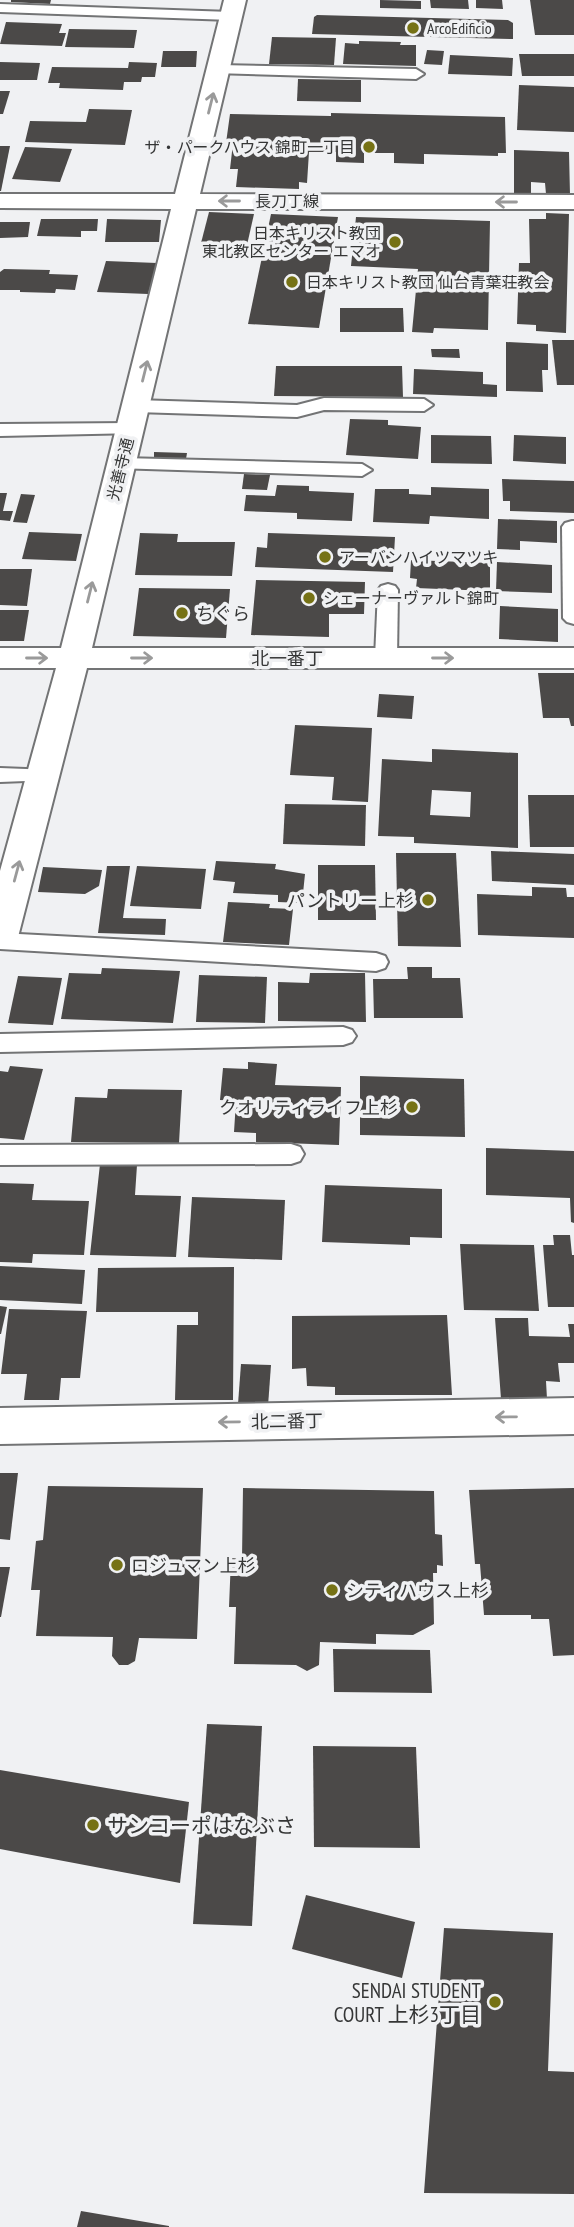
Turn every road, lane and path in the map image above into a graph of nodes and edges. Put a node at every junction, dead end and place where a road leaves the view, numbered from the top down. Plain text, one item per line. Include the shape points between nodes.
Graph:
1 (0, 8) edge
2 (233, 8) edge
3 (219, 70) junction
4 (416, 74) dead end
5 (0, 201) edge
6 (186, 201) junction
7 (574, 202) edge
8 (424, 405) dead end
9 (133, 418) junction
10 (0, 430) edge
11 (122, 464) junction
12 (362, 470) dead end
13 (572, 527) dead end
14 (388, 590) dead end
15 (574, 618) edge
16 (74, 658) junction
17 (386, 658) junction
18 (574, 658) edge
19 (0, 659) edge
20 (0, 775) edge
21 (44, 775) junction
22 (0, 939) edge
23 (376, 962) dead end
24 (343, 1036) dead end
25 (0, 1043) edge
26 (291, 1154) dead end
27 (0, 1155) edge
28 (574, 1416) edge
29 (0, 1426) edge

1 - 2 lane
2 - 3 street, 光善寺通
3 - 4 lane
6 -> 3 street, 光善寺通
5 - 6 street, 長刀丁線
7 -> 6 street, 長刀丁線
9 -> 6 street, 光善寺通
8 - 9 lane via 324,404 297,411
9 - 10 lane
9 - 11 street, 光善寺通
11 - 12 lane
16 -> 11 street, 光善寺通
13 - 15 lane
14 - 17 lane
16 -> 17 street, 北一番丁
19 -> 16 street, 北一番丁
16 - 21 street, 光善寺通
17 -> 18 street, 北一番丁
20 - 21 lane
22 -> 21 street, 光善寺通
22 - 23 lane
24 - 25 lane
26 - 27 lane
28 -> 29 street, 北二番丁

